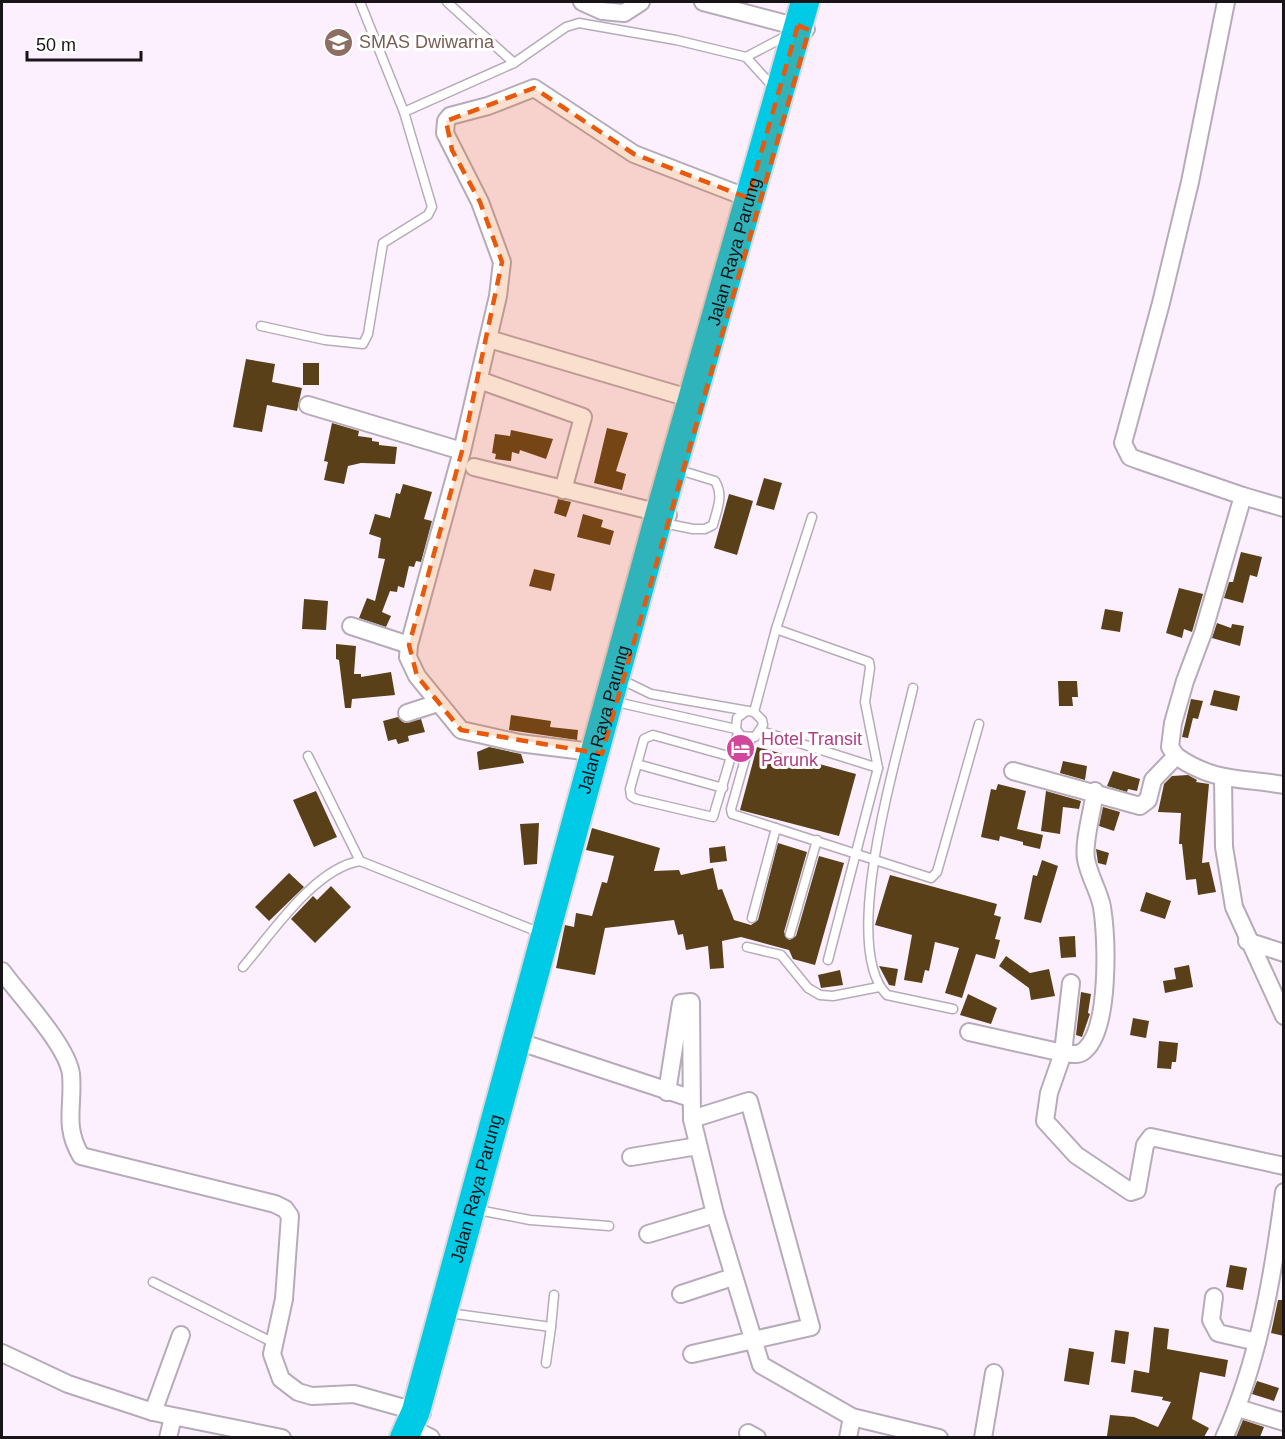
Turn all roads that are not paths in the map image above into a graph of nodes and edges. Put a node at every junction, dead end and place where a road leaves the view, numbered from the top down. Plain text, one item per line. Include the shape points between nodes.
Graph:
1 (360, 2) edge
2 (447, 2) edge
3 (582, 2) edge
4 (641, 2) edge
5 (703, 2) edge
6 (818, 2) edge
7 (1226, 2) edge
8 (802, 22) edge
9 (746, 57) junction
10 (514, 63) junction
11 (778, 92) junction
12 (404, 112) junction
13 (748, 198) junction
14 (261, 326) dead end
15 (489, 339) junction
16 (479, 380) junction
17 (692, 399) junction
18 (308, 405) dead end
19 (462, 452) junction
20 (474, 466) dead end
21 (678, 469) junction
22 (563, 490) junction
23 (1243, 496) junction
24 (1284, 508) edge
25 (666, 517) junction
26 (812, 517) dead end
27 (351, 626) dead end
28 (776, 628) junction
29 (409, 645) junction
30 (914, 688) dead end
31 (616, 690) junction
32 (438, 703) junction
33 (750, 712) junction
34 (407, 713) dead end
35 (979, 724) dead end
36 (737, 731) junction
37 (761, 731) junction
38 (750, 738) junction
39 (598, 753) junction
40 (308, 756) dead end
41 (1176, 756) junction
42 (732, 757) junction
43 (638, 764) junction
44 (878, 768) junction
45 (1012, 771) dead end
46 (1223, 779) junction
47 (1284, 785) edge
48 (723, 788) junction
49 (1095, 791) junction
50 (776, 828) junction
51 (817, 840) junction
52 (855, 852) junction
53 (875, 858) junction
54 (360, 861) junction
55 (752, 918) dead end
56 (545, 934) junction
57 (790, 934) dead end
58 (1247, 941) junction
59 (747, 947) dead end
60 (1284, 952) edge
61 (828, 960) dead end
62 (243, 967) dead end
63 (2, 970) edge
64 (1071, 983) dead end
65 (879, 987) junction
66 (953, 1009) dead end
67 (1284, 1016) edge
68 (969, 1032) dead end
69 (526, 1044) junction
70 (1063, 1053) junction
71 (667, 1092) junction
72 (690, 1098) junction
73 (692, 1119) junction
74 (698, 1146) junction
75 (631, 1157) dead end
76 (1284, 1166) edge
77 (1284, 1192) edge
78 (478, 1210) junction
79 (716, 1214) junction
80 (609, 1226) dead end
81 (648, 1234) dead end
82 (733, 1277) junction
83 (153, 1282) dead end
84 (681, 1294) dead end
85 (554, 1295) dead end
86 (1214, 1297) dead end
87 (449, 1313) junction
88 (551, 1327) junction
89 (181, 1335) dead end
90 (753, 1341) junction
91 (1257, 1342) junction
92 (274, 1343) junction
93 (2, 1353) edge
94 (692, 1354) dead end
95 (546, 1363) dead end
96 (994, 1373) dead end
97 (1238, 1408) junction
98 (153, 1412) junction
99 (173, 1417) junction
100 (852, 1418) junction
101 (1284, 1422) edge
102 (418, 1428) edge
103 (168, 1437) edge
104 (282, 1437) edge
105 (848, 1437) edge
106 (939, 1437) edge
107 (983, 1437) edge
108 (1224, 1437) edge

1 - 12 lane
2 - 10 lane
3 - 4 street via 602,11 624,13
5 - 8 street
6 - 8 highway, Jalan Raya Parung
7 - 23 street via 1161,303 1124,443 1130,457
8 - 9 lane
8 - 11 highway, Jalan Raya Parung
8 - 21 highway, Jalan Raya Parung via 759,197
9 - 10 lane via 579,23 566,27
9 - 11 lane
10 - 12 lane
11 - 13 highway, Jalan Raya Parung
12 - 14 lane via 432,207 428,214 384,243 363,344
13 - 15 street via 633,154 534,88 450,116 445,132 480,202 502,262
13 - 17 highway, Jalan Raya Parung
15 - 16 street
15 - 17 street
16 - 19 street
16 - 22 street via 584,417
17 - 21 highway, Jalan Raya Parung
18 - 19 street
19 - 29 street
20 - 22 street
21 - 25 highway, Jalan Raya Parung
21 - 25 lane via 715,481 720,491 719,504 712,525 705,529
22 - 25 street
23 - 24 street
23 - 41 street via 1173,723 1170,747
25 - 31 highway, Jalan Raya Parung
26 - 28 lane
27 - 29 street
28 - 33 lane
28 - 44 lane via 869,662 865,702
29 - 32 street via 408,657 417,676
30 - 53 lane
31 - 33 lane
31 - 36 lane
31 - 39 highway, Jalan Raya Parung
32 - 34 street
32 - 39 street via 460,730
33 - 36 lane via 737,718
33 - 37 lane via 762,720
35 - 53 lane via 934,875 931,878
36 - 38 lane
36 - 42 lane
37 - 38 lane
37 - 44 lane
38 - 50 lane via 731,812
39 - 56 highway, Jalan Raya Parung
39 - 69 highway, Jalan Raya Parung
40 - 54 lane
41 - 46 street
41 - 49 street via 1153,780 1145,804 1140,806
42 - 43 lane via 653,735 644,739
42 - 48 lane
43 - 48 lane
43 - 48 lane via 630,789 636,799 713,817
44 - 52 lane
45 - 49 street
46 - 47 street
46 - 58 street via 1226,857 1234,907
49 - 70 street via 1086,854 1102,906 1102,1005 1096,1032 1086,1050 1079,1054
50 - 51 lane
50 - 55 lane
51 - 52 lane
51 - 57 lane
52 - 53 lane
52 - 61 lane
53 - 65 lane via 867,930
54 - 56 lane
54 - 62 lane via 345,863 317,881
56 - 102 highway, Jalan Raya Parung
58 - 60 street
58 - 67 street
59 - 65 lane via 781,956 808,988 820,995
63 - 92 street via 51,1034 71,1073 72,1139 81,1156 285,1209 290,1216 290,1231 284,1299
64 - 70 street
65 - 66 lane via 893,998
68 - 70 street
69 - 71 street
69 - 78 highway, Jalan Raya Parung
70 - 76 street via 1049,1093 1045,1121 1076,1155 1131,1192 1137,1190 1144,1145 1151,1137
71 - 72 street
71 - 72 street via 681,1003 690,1002
72 - 73 street
73 - 74 street
73 - 90 street via 749,1101 811,1327
74 - 75 street
74 - 79 street
77 - 91 street
78 - 80 lane via 530,1220
78 - 87 highway, Jalan Raya Parung
79 - 81 street
79 - 82 street
82 - 84 street
82 - 90 street
83 - 92 lane
85 - 88 lane
86 - 91 street via 1211,1320 1218,1333
87 - 88 lane
87 - 102 highway, Jalan Raya Parung
88 - 95 lane
89 - 98 street
90 - 94 street
90 - 100 street via 761,1365
91 - 97 street
92 - 102 street via 272,1354 281,1379 298,1392 312,1396 368,1396
93 - 98 street via 68,1384
96 - 107 street
97 - 101 street
97 - 108 street
98 - 99 street
99 - 103 street
99 - 104 street
100 - 105 street
100 - 106 street

